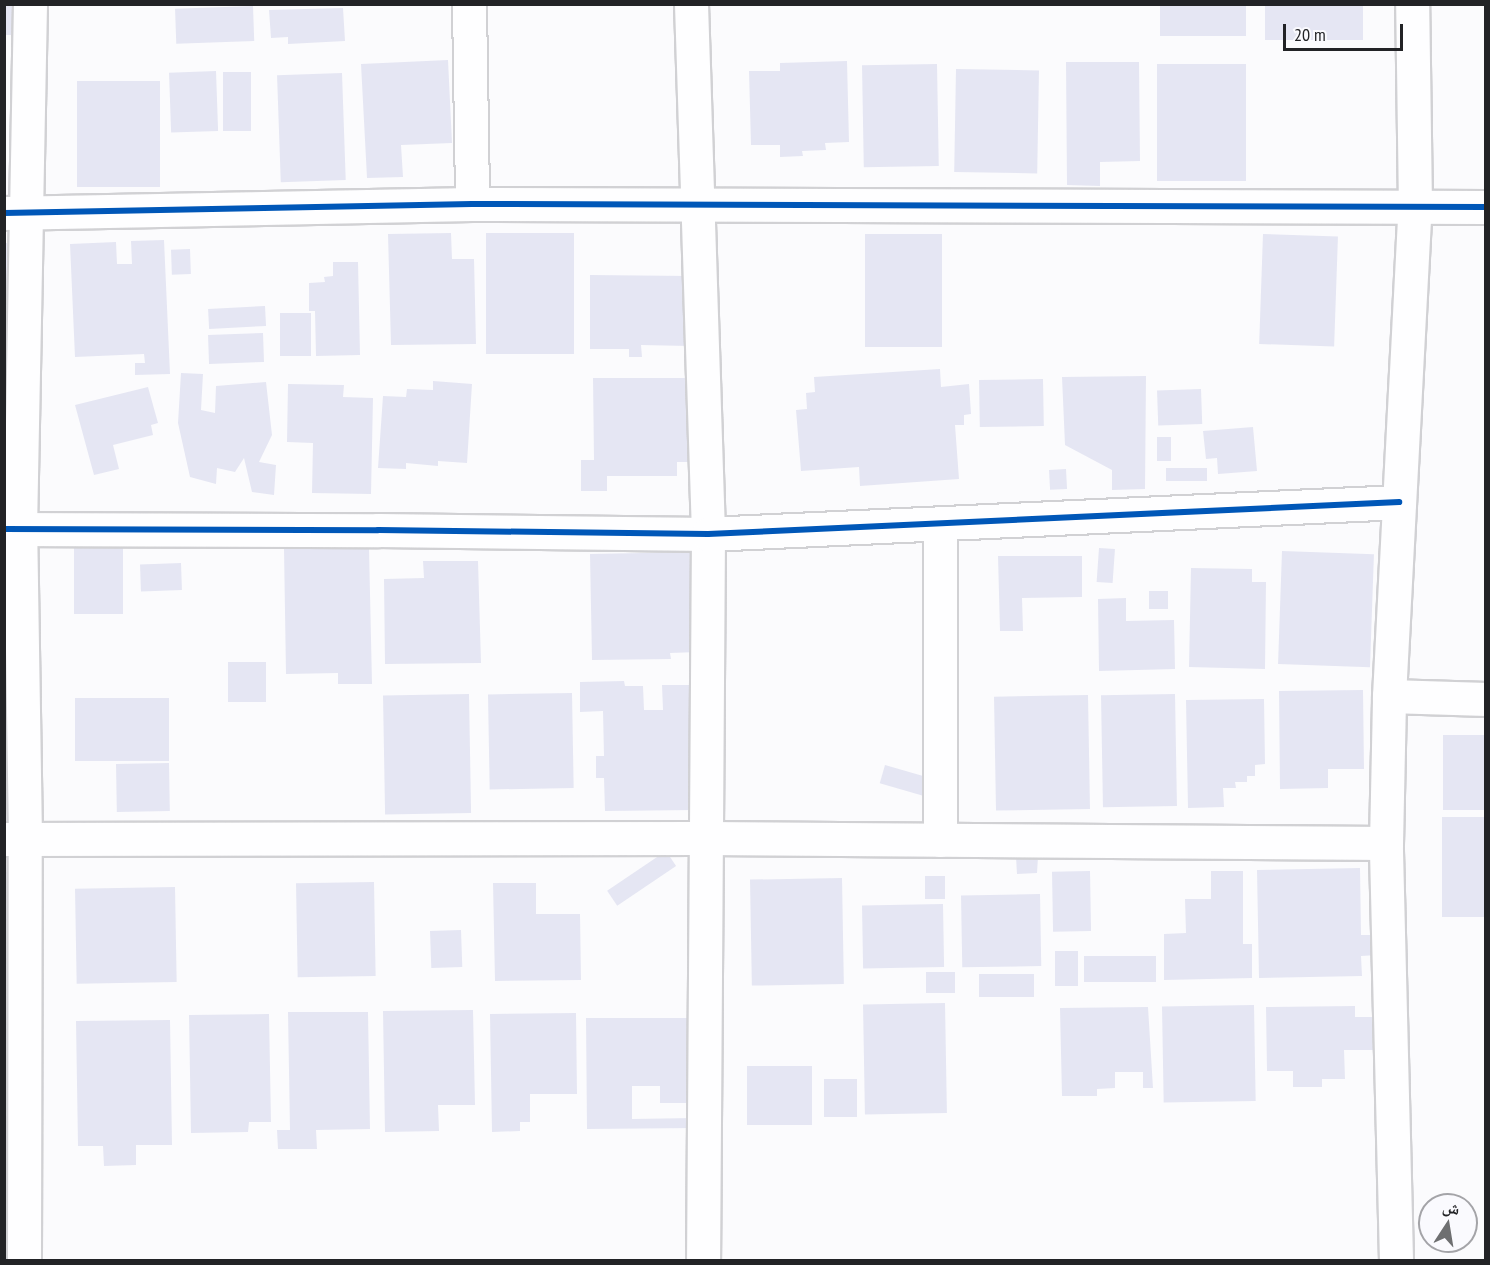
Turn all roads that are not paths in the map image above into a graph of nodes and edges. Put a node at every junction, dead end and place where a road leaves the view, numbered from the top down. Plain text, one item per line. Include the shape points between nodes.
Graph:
1 (30, 4) edge
2 (469, 4) edge
3 (691, 4) edge
4 (1412, 4) edge
5 (472, 204) junction
6 (699, 206) junction
7 (1414, 207) junction
8 (1485, 207) edge
9 (14, 213) edge
10 (1399, 502) junction
11 (940, 524) junction
12 (12, 529) edge
13 (708, 534) junction
14 (1389, 696) junction
15 (1485, 699) edge
16 (15, 838) edge
17 (706, 838) junction
18 (940, 840) junction
19 (1386, 843) junction
20 (24, 1260) edge
21 (703, 1260) edge
22 (1396, 1260) edge

1 - 9 street
2 - 5 street
3 - 6 street
4 - 7 street
5 - 6 street
5 - 9 street
6 - 7 street
6 - 13 street
7 - 8 street
7 - 10 street
9 - 12 street
10 - 11 street
10 - 14 street
11 - 13 street
11 - 18 street
12 - 13 street
12 - 16 street
13 - 17 street
14 - 15 street
14 - 19 street
16 - 17 street
16 - 20 street
17 - 18 street
17 - 21 street
18 - 19 street
19 - 22 street

